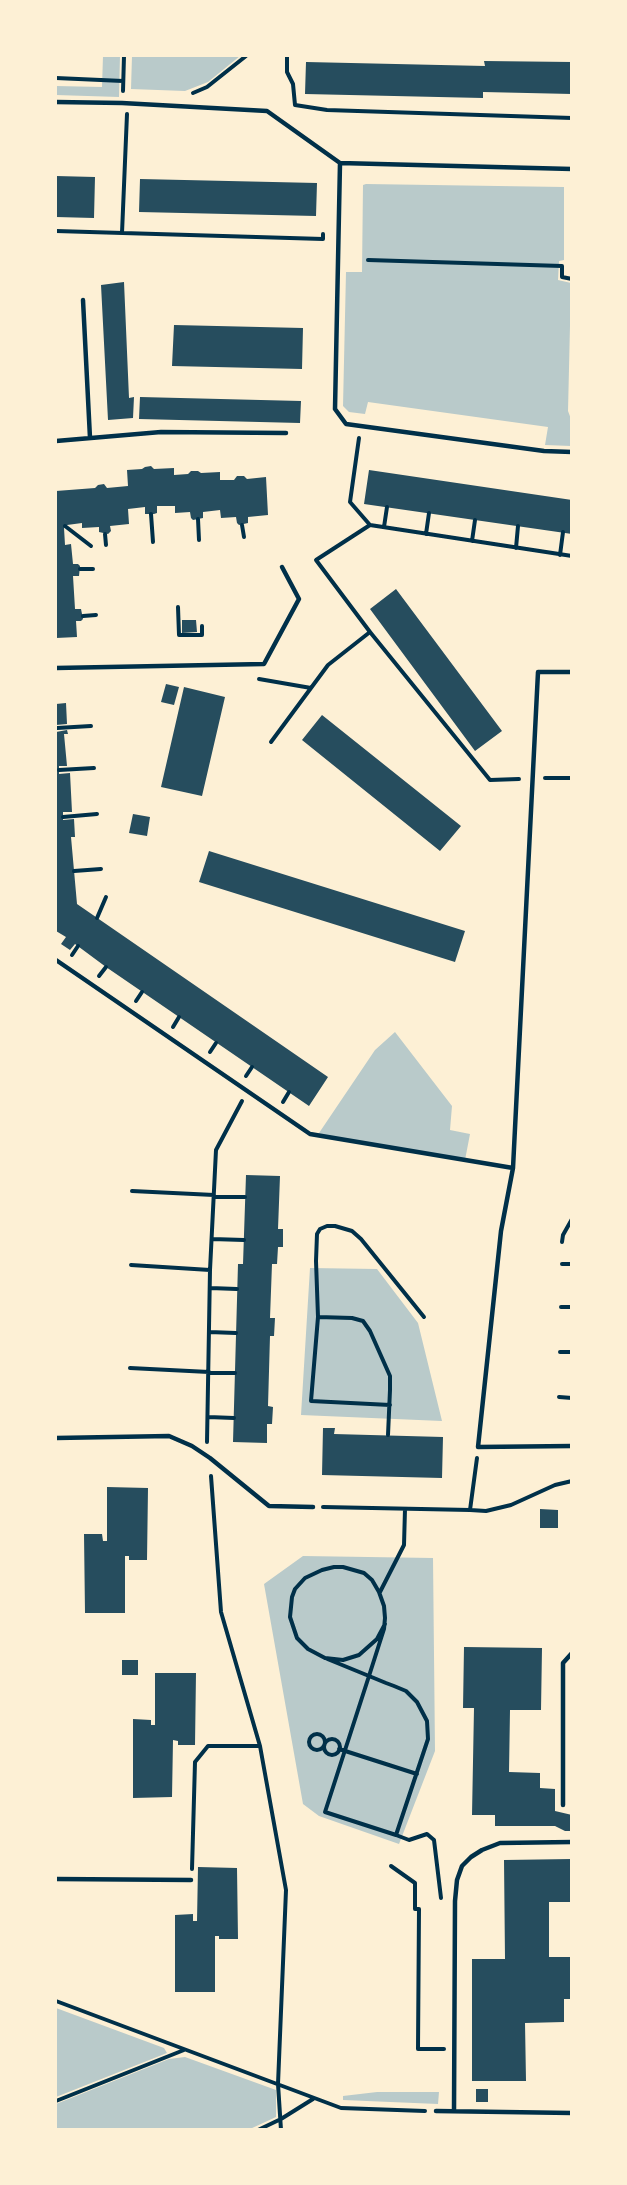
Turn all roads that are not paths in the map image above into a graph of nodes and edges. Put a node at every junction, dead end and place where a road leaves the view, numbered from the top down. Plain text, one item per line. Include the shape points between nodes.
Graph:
1 (56, 102) edge
2 (340, 163) junction
3 (572, 169) edge
4 (83, 300) dead end
5 (286, 433) dead end
6 (90, 438) junction
7 (56, 441) edge
8 (572, 452) edge
9 (282, 567) dead end
10 (56, 668) edge
11 (572, 672) edge
12 (56, 960) edge
13 (513, 1168) junction
14 (56, 1438) edge
15 (572, 1446) edge
16 (313, 1507) road end
17 (572, 1653) edge
18 (563, 1805) dead end
19 (572, 1842) edge
20 (56, 1879) edge
21 (191, 1880) road end
22 (436, 2111) road end
23 (454, 2111) junction
24 (572, 2113) edge

1 - 2 lane via 267,111
2 - 3 lane
2 - 8 lane via 335,409 346,424
4 - 6 lane
5 - 6 lane via 161,432
6 - 7 lane
9 - 10 lane via 299,599 264,664
11 - 13 lane via 538,672
12 - 13 lane via 310,1134
13 - 15 lane via 501,1231 478,1447
14 - 16 lane via 169,1436 210,1458 269,1506
17 - 18 lane via 563,1663
19 - 23 lane via 500,1843 482,1850 462,1866 455,1901
20 - 21 lane
22 - 23 lane
23 - 24 lane

